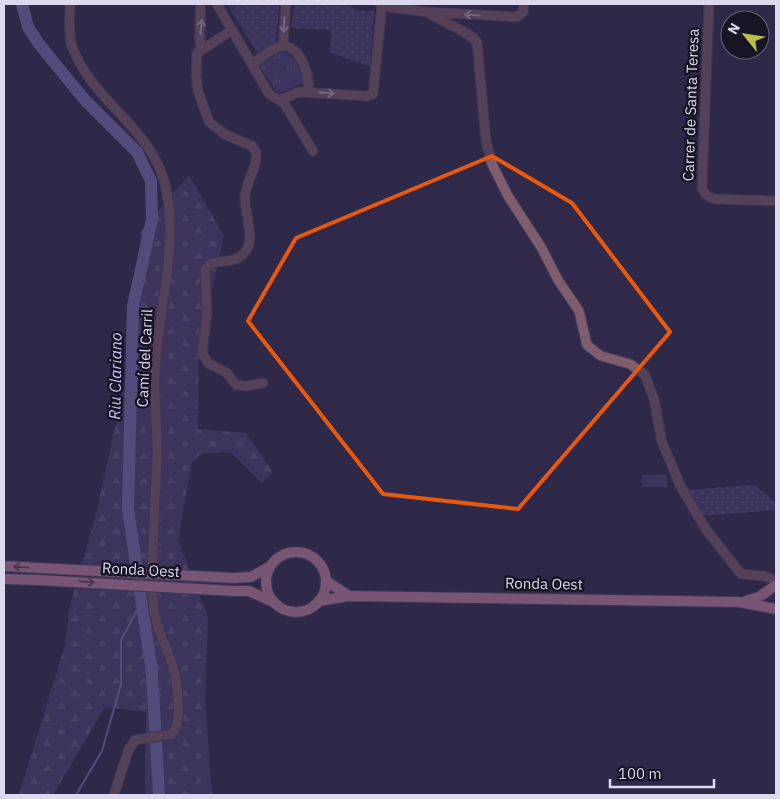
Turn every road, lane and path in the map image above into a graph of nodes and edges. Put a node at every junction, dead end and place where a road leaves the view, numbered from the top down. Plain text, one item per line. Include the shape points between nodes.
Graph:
1 (70, 4) edge
2 (200, 4) edge
3 (217, 4) edge
4 (286, 4) edge
5 (524, 4) edge
6 (709, 4) edge
7 (382, 5) edge
8 (427, 12) junction
9 (232, 30) junction
10 (283, 46) junction
11 (202, 49) junction
12 (252, 64) junction
13 (308, 91) junction
14 (280, 100) junction
15 (313, 151) dead end
16 (776, 201) edge
17 (263, 383) dead end
18 (4, 566) edge
19 (270, 566) junction
20 (4, 578) edge
21 (326, 581) junction
22 (776, 583) edge
23 (349, 596) junction
24 (776, 597) edge
25 (319, 601) junction
26 (273, 602) junction
27 (740, 602) junction
28 (776, 609) edge
29 (114, 795) edge

1 - 29 street, Camí del Carril via 70,37 76,54 109,102 152,150 168,199 170,238 155,377 157,457 153,576 156,624 174,668 177,727 174,733 137,738 132,743
11 -> 2 street
3 - 9 street
4 -> 10 street
5 -> 8 street via 523,12 517,17
6 - 16 street, Carrer de Santa Teresa via 702,188 714,199
7 - 8 street
13 -> 7 street via 373,94
8 - 22 street via 477,42 490,156 519,214 579,311 586,345 601,356 630,364 645,375 654,399 662,442 680,487 698,518 741,574 764,576
9 - 11 street
9 - 12 street
10 - 12 street
10 - 13 street via 303,62
11 - 17 street via 196,59 196,76 207,119 226,135 252,146 256,156 245,198 250,234 246,248 238,258 211,263 205,270 207,313 202,353 208,363 227,373 236,385
12 - 14 street via 269,94
13 - 14 street via 292,93
14 - 15 street
19 -> 18 main road, Ronda Oest, bridge via 251,577 234,578
19 - 21 main road via 284,554 303,552 319,563
19 - 26 main road via 266,585
20 -> 26 main road, Ronda Oest, bridge via 249,591
21 - 23 main road
21 - 25 main road
22 - 24 main road
22 - 27 main road, Ronda Oest via 754,600
23 - 25 main road, Ronda Oest
23 - 27 main road, Ronda Oest
25 - 26 main road via 311,608 291,611
27 - 28 main road, Ronda Oest

